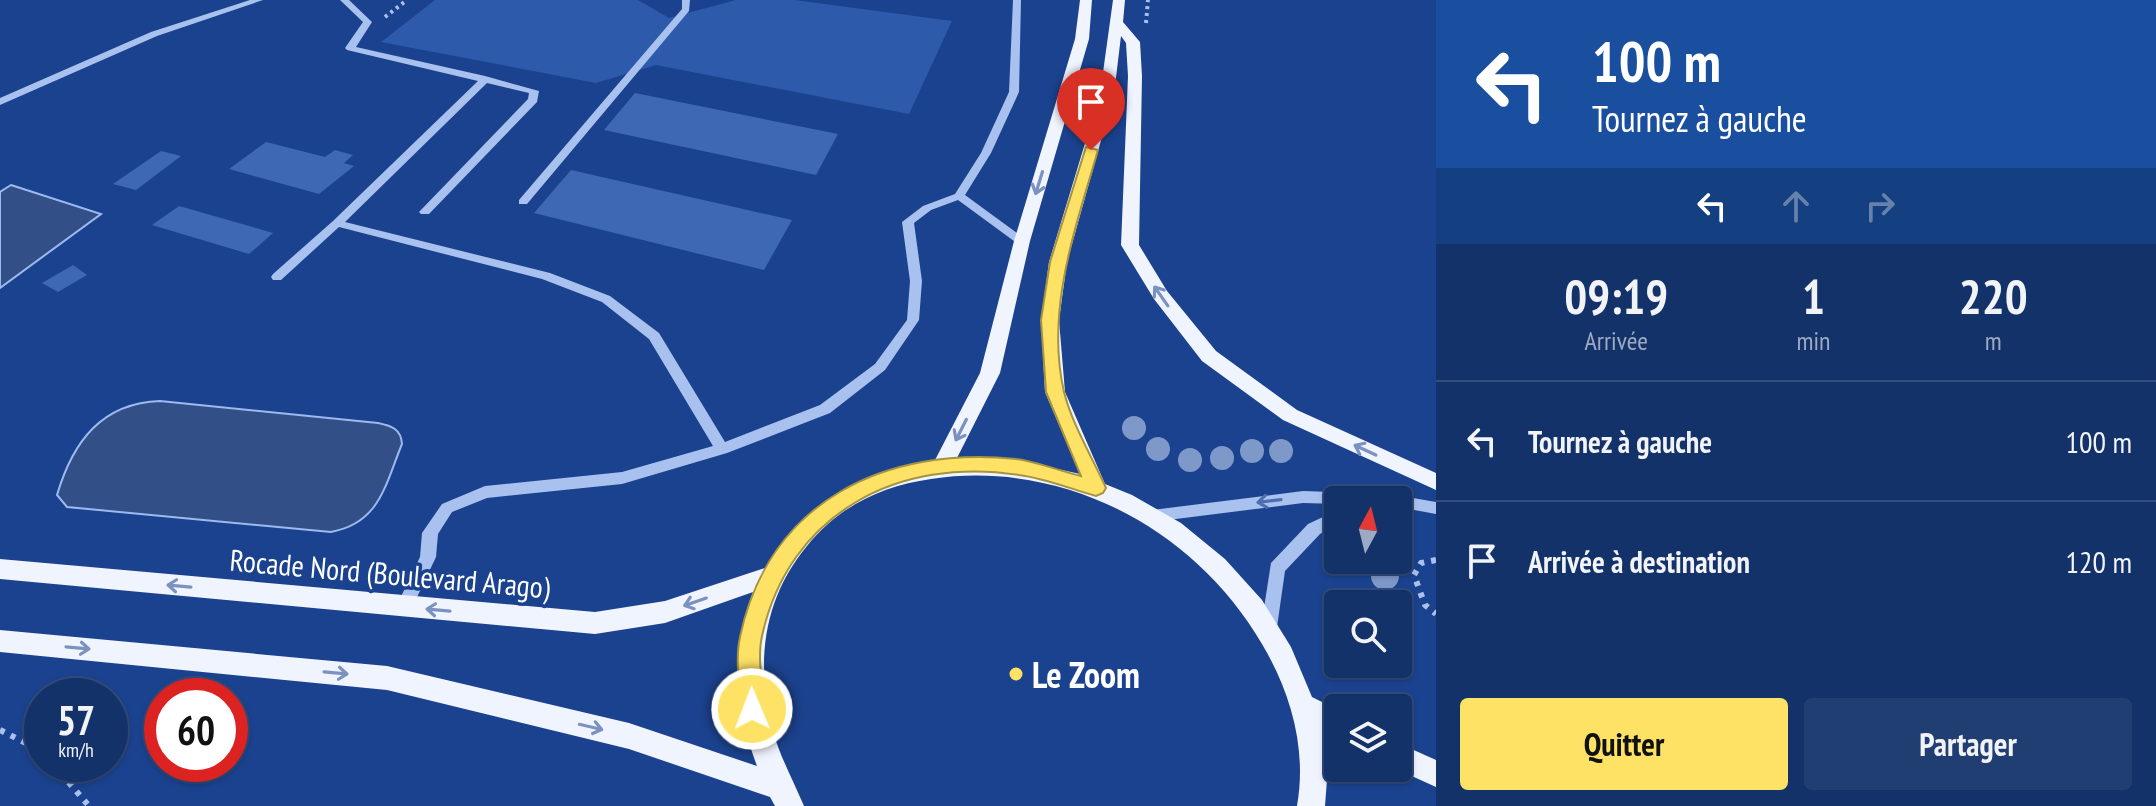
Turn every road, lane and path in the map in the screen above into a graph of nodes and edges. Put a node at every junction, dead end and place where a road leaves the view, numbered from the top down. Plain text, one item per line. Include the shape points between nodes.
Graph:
1 (220, 0) edge
2 (259, 0) edge
3 (344, 0) edge
4 (686, 0) edge
5 (1086, 0) edge
6 (1119, 0) edge
7 (1148, 0) edge
8 (1015, 1) edge
9 (233, 9) junction
10 (1117, 23) junction
11 (1146, 34) dead end
12 (485, 79) junction
13 (0, 102) edge
14 (959, 196) junction
15 (523, 202) dead end
16 (425, 212) dead end
17 (337, 223) junction
18 (1022, 241) junction
19 (277, 277) dead end
20 (722, 449) junction
21 (943, 465) junction
22 (1436, 482) edge
23 (1096, 488) junction
24 (1324, 498) edge
25 (1412, 504) edge
26 (1436, 508) edge
27 (1152, 516) junction
28 (1324, 524) edge
29 (1436, 560) edge
30 (0, 569) edge
31 (769, 577) junction
32 (404, 607) junction
33 (1436, 614) edge
34 (1269, 627) junction
35 (0, 641) edge
36 (1306, 707) junction
37 (1324, 717) edge
38 (0, 730) edge
39 (24, 742) edge
40 (1412, 763) edge
41 (1436, 774) edge
42 (68, 782) edge
43 (783, 796) edge
44 (89, 806) edge
45 (1311, 806) edge

1 - 9 street
2 - 9 street
3 - 12 street via 368,22 350,48
4 - 15 street via 686,9
5 -> 18 main road via 1082,39
6 - 10 main road
7 - 11 path
8 - 14 street via 1019,34 1014,92
9 - 13 street via 154,34
22 -> 10 main road via 1290,415 1209,356 1160,295 1130,245 1135,76 1133,42
10 - 23 main road via 1107,94 1058,262 1050,320 1055,392
12 - 16 street via 534,91 533,100
12 - 17 street
14 - 18 street
14 - 20 street via 908,222 916,281 913,320 880,367 825,409
17 - 19 street
17 - 20 street via 546,276 606,299 654,336
18 -> 21 main road via 990,373
20 - 32 street via 622,478 485,492 447,508 430,533 428,557
21 - 23 main road via 1019,467
21 - 31 main road via 872,483 812,520
23 - 27 main road
24 -> 27 street
25 - 26 street
27 - 34 main road via 1216,565
28 - 34 street via 1277,568
29 - 33 path via 1421,563 1414,575 1425,605
32 -> 30 main road, Rocade Nord (Boulevard Arago)
31 -> 32 main road, Rocade Nord (Boulevard Arago) via 665,612 595,623
31 - 43 main road via 750,639 752,709
34 - 36 main road
35 -> 43 main road via 387,678 629,736
36 - 37 main road
36 - 45 main road via 1316,785
38 - 39 path
40 - 41 main road
42 - 44 path

